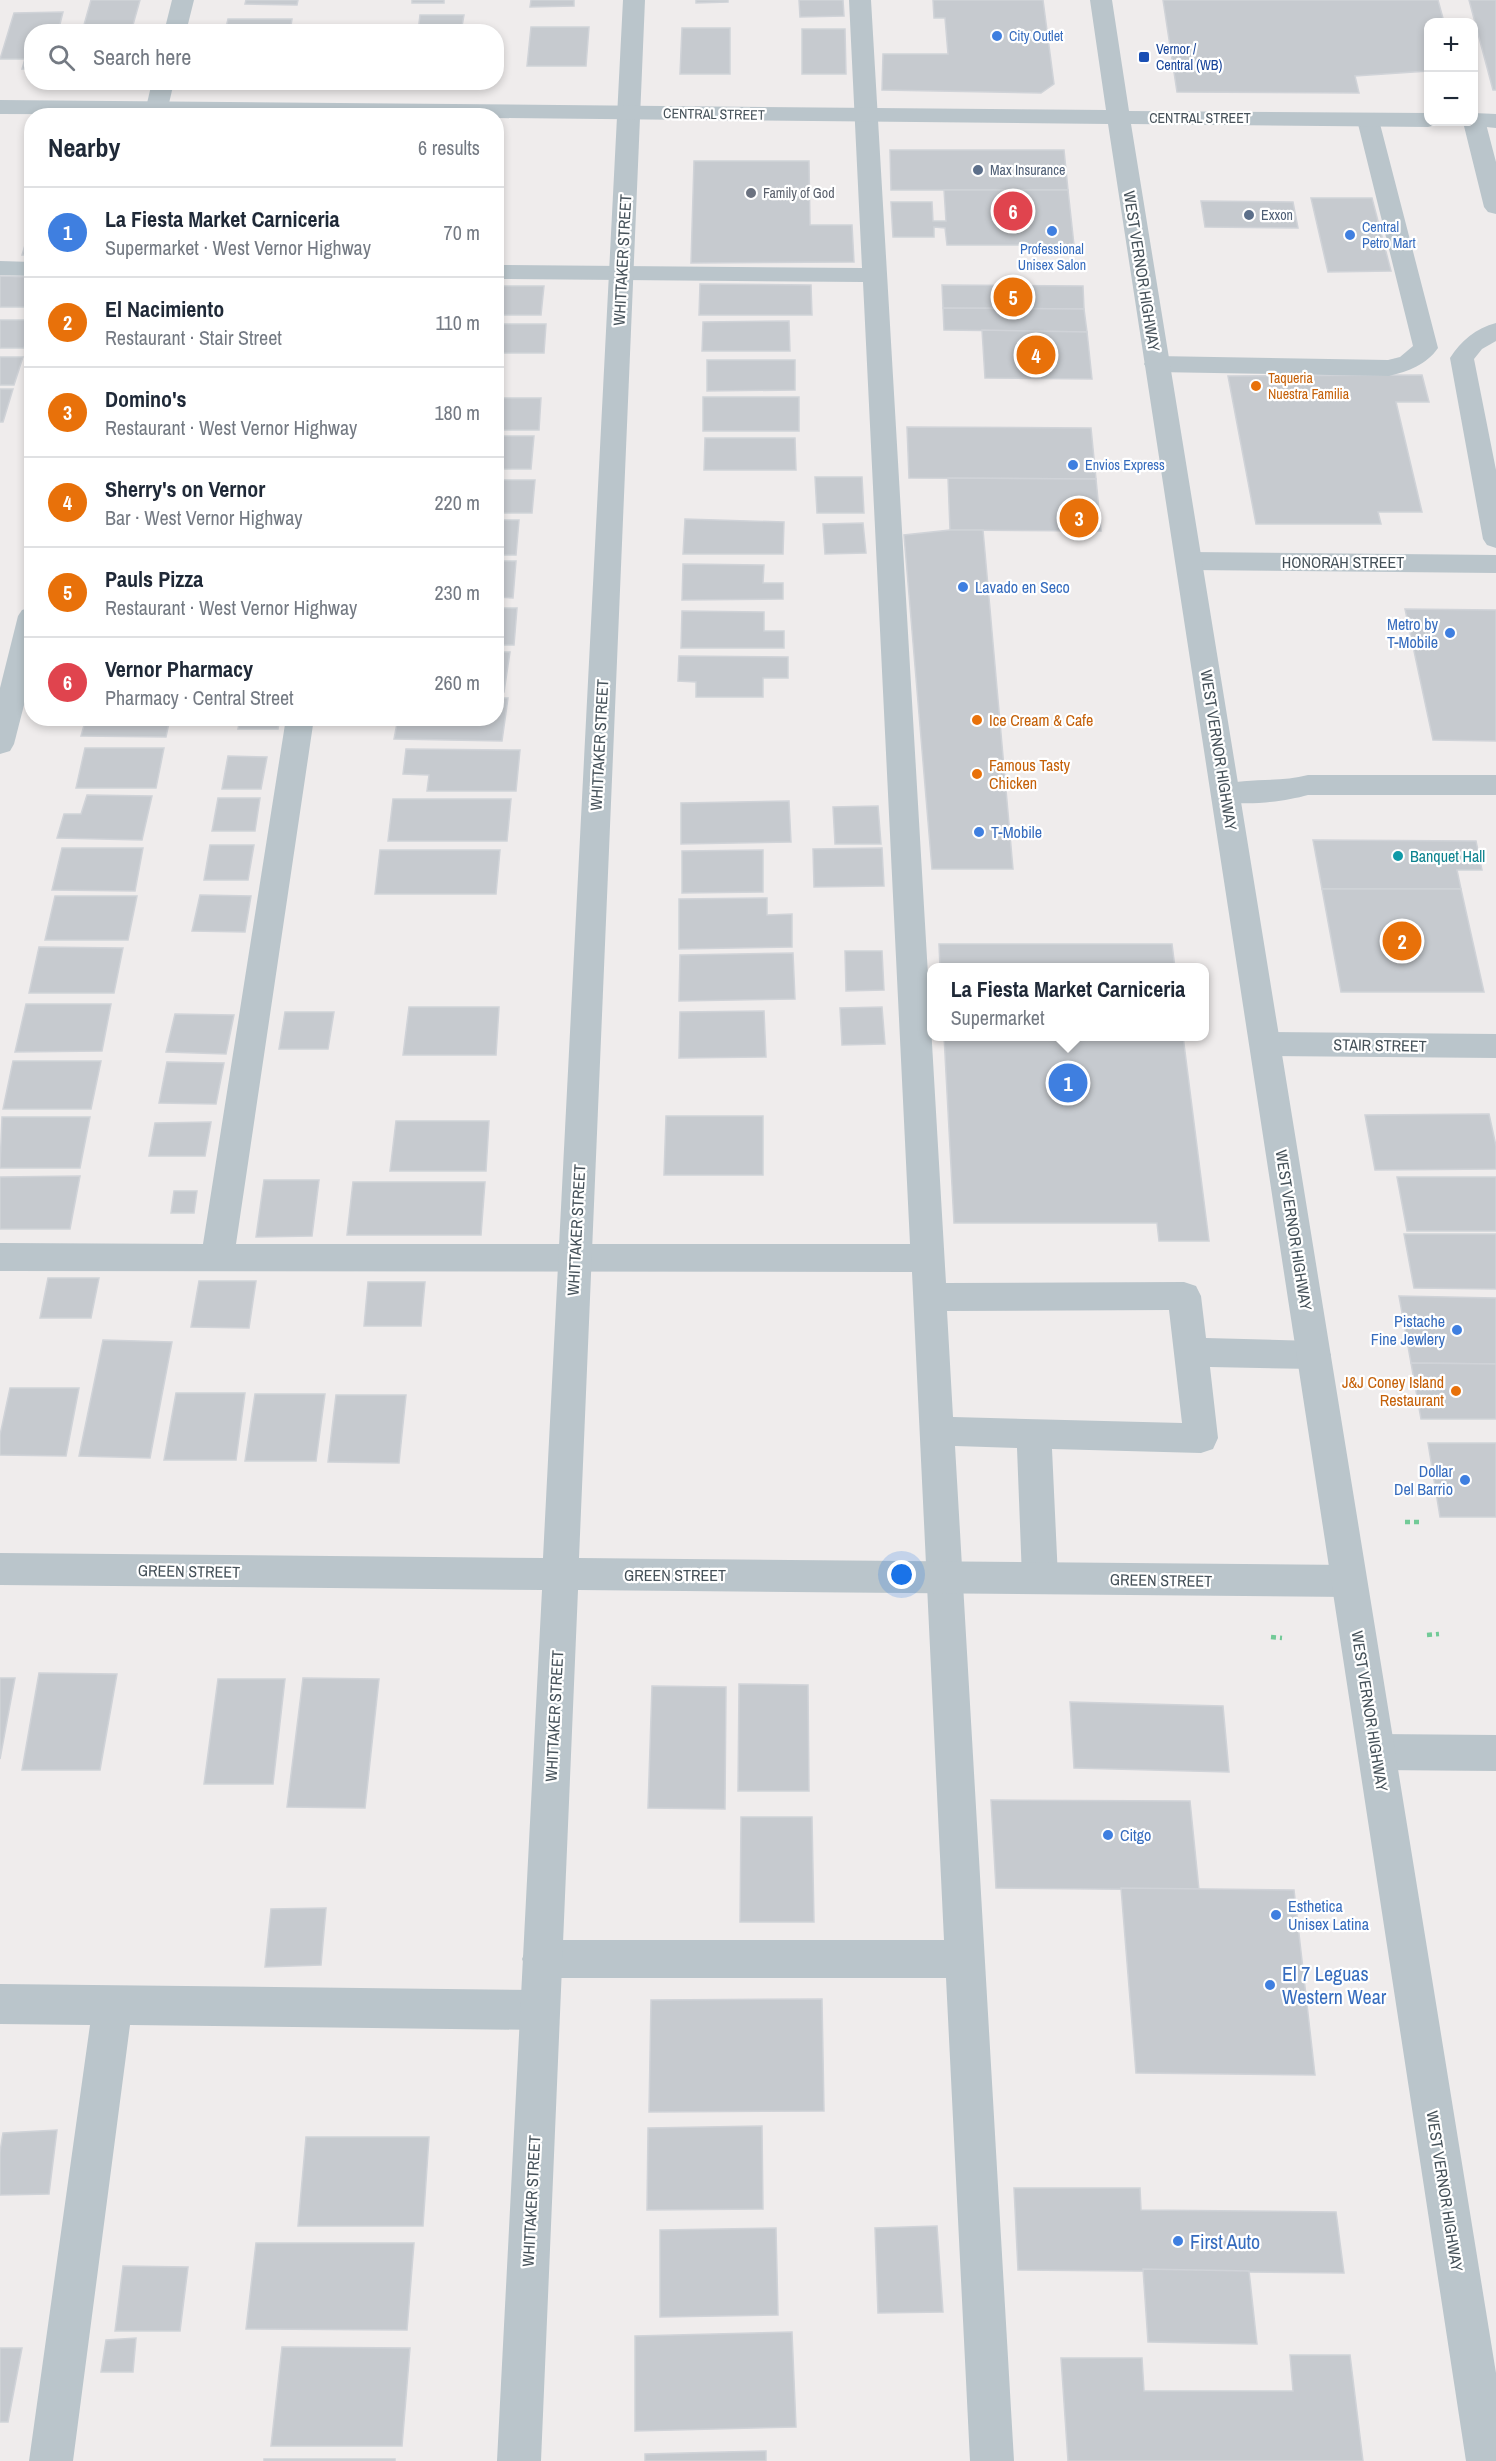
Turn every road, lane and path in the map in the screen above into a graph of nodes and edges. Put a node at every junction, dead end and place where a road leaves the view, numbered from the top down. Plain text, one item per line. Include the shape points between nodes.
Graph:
1 (183, 0) edge
2 (634, 0) edge
3 (860, 0) edge
4 (1101, 0) edge
5 (177, 24) edge
6 (161, 90) edge
7 (0, 107) edge
8 (31, 108) edge
9 (156, 108) edge
10 (504, 113) edge
11 (629, 113) junction
12 (866, 115) junction
13 (1120, 118) junction
14 (1368, 120) junction
15 (1424, 120) edge
16 (1478, 120) edge
17 (1496, 121) edge
18 (1475, 126) edge
19 (1496, 207) edge
20 (0, 268) edge
21 (24, 269) edge
22 (504, 272) edge
23 (621, 272) junction
24 (875, 275) junction
25 (1496, 330) edge
26 (1156, 364) junction
27 (1496, 539) edge
28 (1190, 561) junction
29 (1496, 564) edge
30 (24, 648) edge
31 (299, 726) edge
32 (0, 744) edge
33 (1496, 785) edge
34 (1226, 792) junction
35 (1265, 1044) junction
36 (1496, 1046) edge
37 (0, 1257) edge
38 (217, 1258) junction
39 (575, 1258) junction
40 (927, 1258) junction
41 (929, 1297) junction
42 (1191, 1352) junction
43 (1314, 1355) junction
44 (936, 1431) junction
45 (1034, 1433) junction
46 (1405, 1522) dead end
47 (1422, 1522) dead end
48 (0, 1569) edge
49 (561, 1574) junction
50 (944, 1577) junction
51 (1040, 1578) junction
52 (1349, 1581) junction
53 (1439, 1634) dead end
54 (1427, 1635) dead end
55 (1271, 1637) dead end
56 (1282, 1638) dead end
57 (1377, 1752) junction
58 (1496, 1754) edge
59 (542, 1959) junction
60 (965, 1959) junction
61 (0, 2004) edge
62 (113, 2005) junction
63 (540, 2010) junction
64 (51, 2461) edge
65 (519, 2461) edge
66 (992, 2461) edge
67 (1488, 2461) edge

1 - 5 street
2 - 11 street, WHITTAKER STREET
3 - 12 street
4 - 13 street, WEST VERNOR HIGHWAY
6 - 9 street
7 - 8 street, CENTRAL STREET
10 - 11 street, CENTRAL STREET
11 - 12 street, CENTRAL STREET
11 - 23 street, WHITTAKER STREET
12 - 13 street, CENTRAL STREET
12 - 24 street
13 - 14 street, CENTRAL STREET
13 - 26 street, WEST VERNOR HIGHWAY
14 - 15 street, CENTRAL STREET
14 - 26 street via 1426,348 1409,362 1389,368
16 - 17 street
18 - 19 street
20 - 21 street
22 - 23 street
23 - 24 street
23 - 39 street, WHITTAKER STREET
24 - 40 street
25 - 27 street via 1473,344 1462,358
26 - 28 street, WEST VERNOR HIGHWAY
28 - 29 street, HONORAH STREET
28 - 34 street, WEST VERNOR HIGHWAY
30 - 32 street
31 - 38 street
33 - 34 street via 1308,785 1289,790
34 - 35 street, WEST VERNOR HIGHWAY
35 - 36 street, STAIR STREET
35 - 43 street, WEST VERNOR HIGHWAY
37 - 38 street
38 - 39 street
39 - 40 street
39 - 49 street, WHITTAKER STREET
40 - 41 street
41 - 42 street via 1184,1296
41 - 44 street
42 - 43 street
42 - 45 street via 1201,1438
43 - 52 street, WEST VERNOR HIGHWAY
44 - 45 street
44 - 50 street
45 - 51 street
46 - 47 path
48 - 49 street, GREEN STREET
49 - 50 street, GREEN STREET
49 - 59 street, WHITTAKER STREET
50 - 51 street, GREEN STREET
50 - 60 street
51 - 52 street, GREEN STREET
52 - 57 street, WEST VERNOR HIGHWAY
53 - 54 path
55 - 56 path
57 - 58 street
57 - 67 street, WEST VERNOR HIGHWAY
59 - 60 street
59 - 63 street, WHITTAKER STREET
60 - 66 street
61 - 62 street
62 - 63 street
62 - 64 street
63 - 65 street, WHITTAKER STREET

